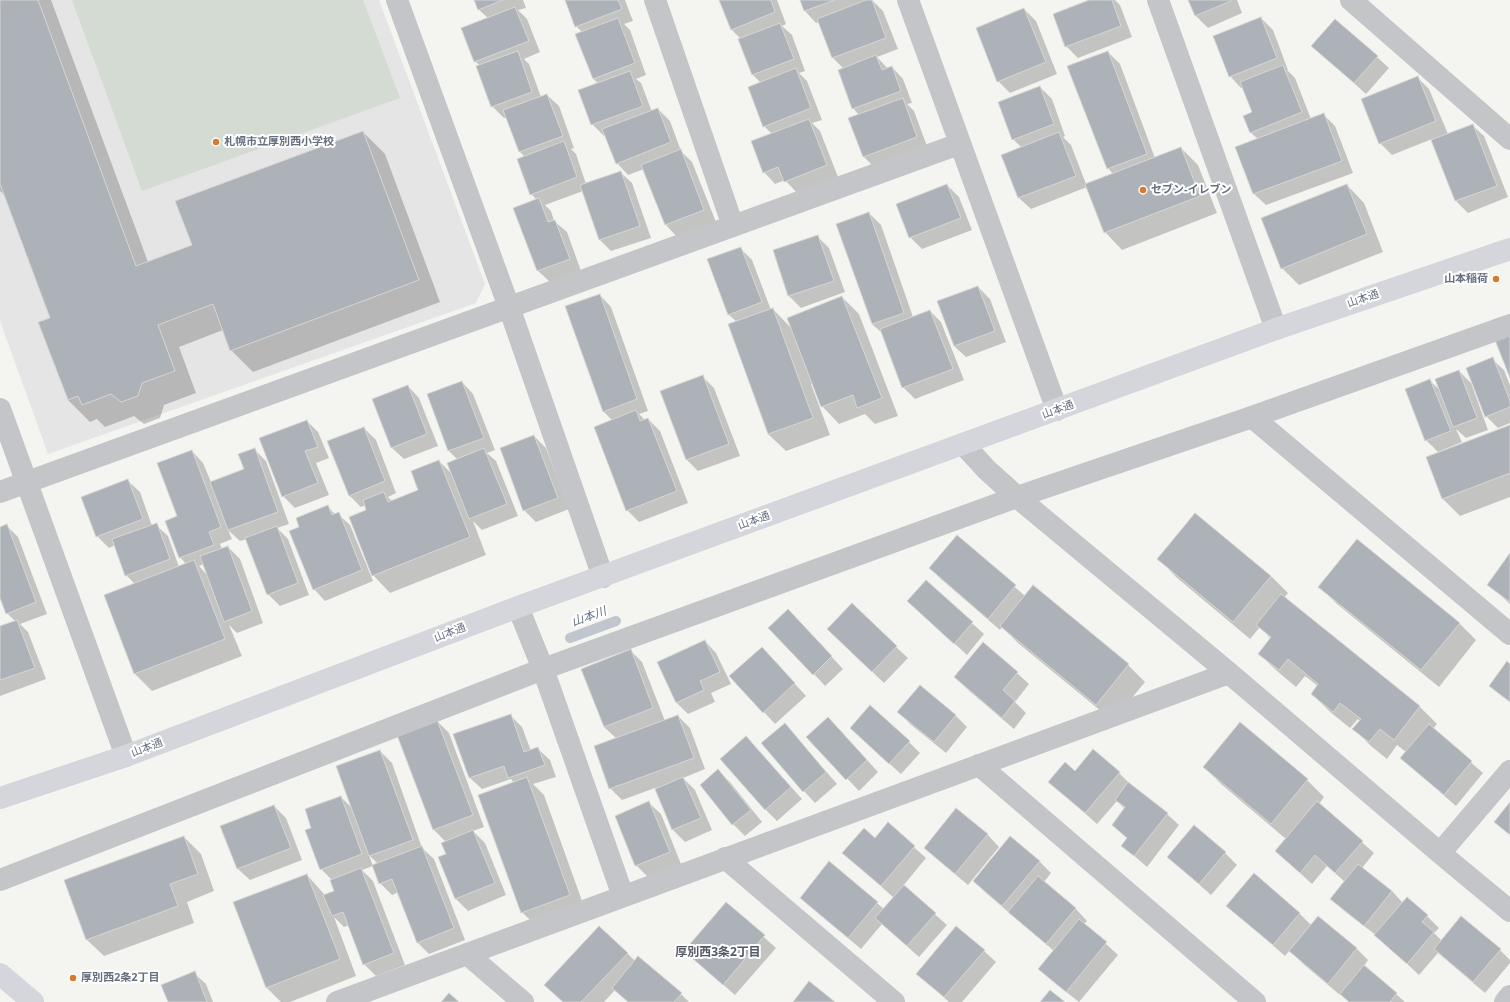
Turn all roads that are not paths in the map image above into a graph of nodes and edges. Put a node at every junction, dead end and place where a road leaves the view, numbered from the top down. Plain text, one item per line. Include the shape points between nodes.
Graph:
1 (397, 0) edge
2 (654, 0) edge
3 (908, 0) edge
4 (1158, 0) edge
5 (1351, 0) edge
6 (1510, 139) edge
7 (960, 144) junction
8 (733, 226) junction
9 (1510, 249) edge
10 (509, 308) junction
11 (1510, 325) edge
12 (1276, 329) junction
13 (0, 409) edge
14 (1057, 410) junction
15 (1252, 417) junction
16 (964, 444) junction
17 (26, 483) junction
18 (0, 492) edge
19 (1014, 494) junction
20 (603, 577) junction
21 (518, 607) junction
22 (1510, 634) edge
23 (543, 669) junction
24 (1230, 673) junction
25 (126, 756) junction
26 (979, 765) junction
27 (1510, 771) edge
28 (0, 798) edge
29 (1440, 853) junction
30 (725, 858) junction
31 (0, 880) edge
32 (623, 896) junction
33 (1510, 911) edge
34 (467, 954) junction
35 (0, 974) edge
36 (1510, 996) edge
37 (33, 1002) edge
38 (337, 1002) edge
39 (523, 1002) edge
40 (894, 1002) edge
41 (1255, 1002) edge
42 (1505, 1002) edge

1 - 10 street
2 - 8 street
3 - 7 street
4 - 12 street
5 - 6 street
7 - 8 street
7 - 14 street
8 - 10 street
9 - 12 street, 山本通
10 - 17 street
10 - 20 street
11 - 15 street
12 - 14 street, 山本通
13 - 17 street
14 - 16 street, 山本通
15 - 19 street
15 - 22 street
16 - 19 street via 987,470
16 - 20 street, 山本通
17 - 18 street
17 - 25 street
19 - 23 street
19 - 24 street
20 - 21 street, 山本通
21 - 23 street
21 - 25 street, 山本通
23 - 31 street
23 - 32 street
24 - 26 street
24 - 29 street
25 - 28 street, 山本通
26 - 30 street
26 - 41 street
27 - 29 street
29 - 33 street
30 - 32 street
30 - 40 street
32 - 34 street
34 - 38 street
34 - 39 street
35 - 37 street
36 - 42 street

